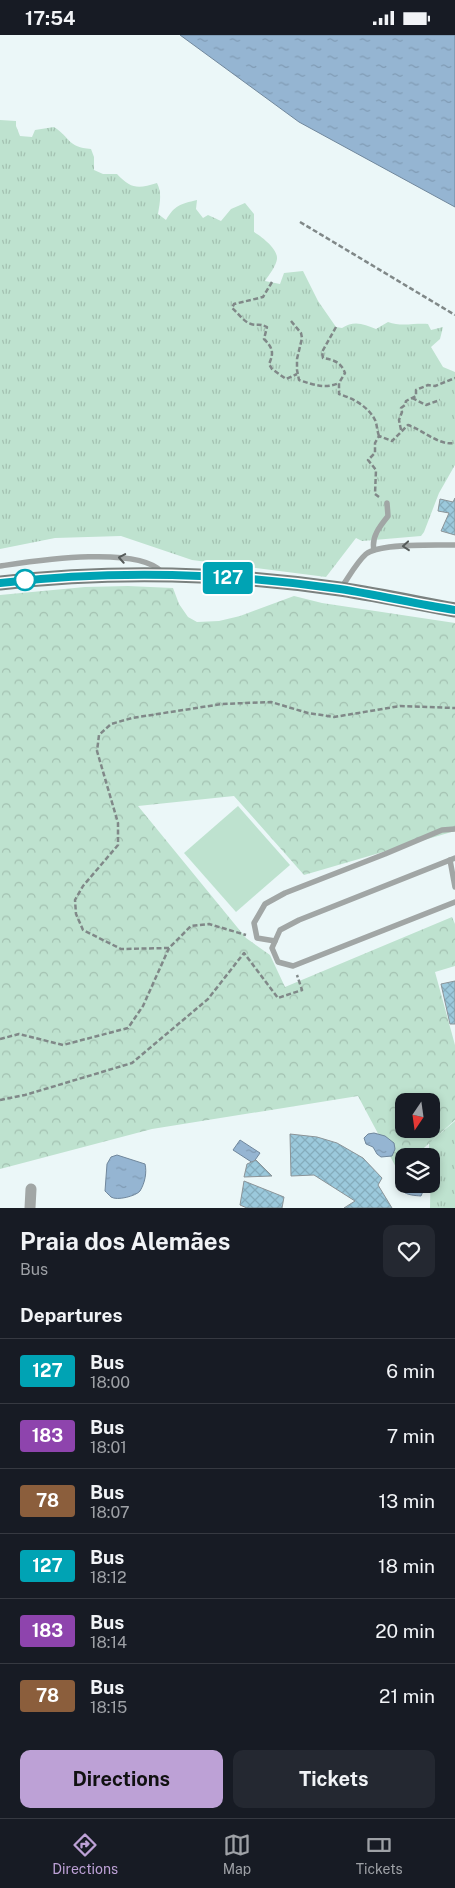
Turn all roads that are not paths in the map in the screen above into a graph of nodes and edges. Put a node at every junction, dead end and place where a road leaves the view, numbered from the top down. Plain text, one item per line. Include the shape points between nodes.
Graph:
1 (386, 503) road end
2 (455, 545) edge
3 (374, 550) junction
4 (0, 566) edge
5 (166, 575) junction
6 (0, 583) edge
7 (340, 589) junction
8 (455, 610) edge
9 (455, 829) edge
10 (452, 859) edge
11 (455, 887) edge
12 (455, 902) edge
13 (275, 941) junction
14 (31, 1189) dead end
15 (30, 1208) edge

1 - 3 lane via 388,516 374,537
2 -> 3 lane via 408,545
3 - 7 lane via 367,554
5 -> 4 lane via 156,565 116,557 71,557
5 - 6 street
5 - 7 street
7 - 8 street
9 - 13 lane via 442,830 265,904 254,923 257,938
10 - 11 lane
10 - 13 lane via 299,920 280,930
12 - 13 lane via 293,966 278,962 272,948
14 - 15 street

